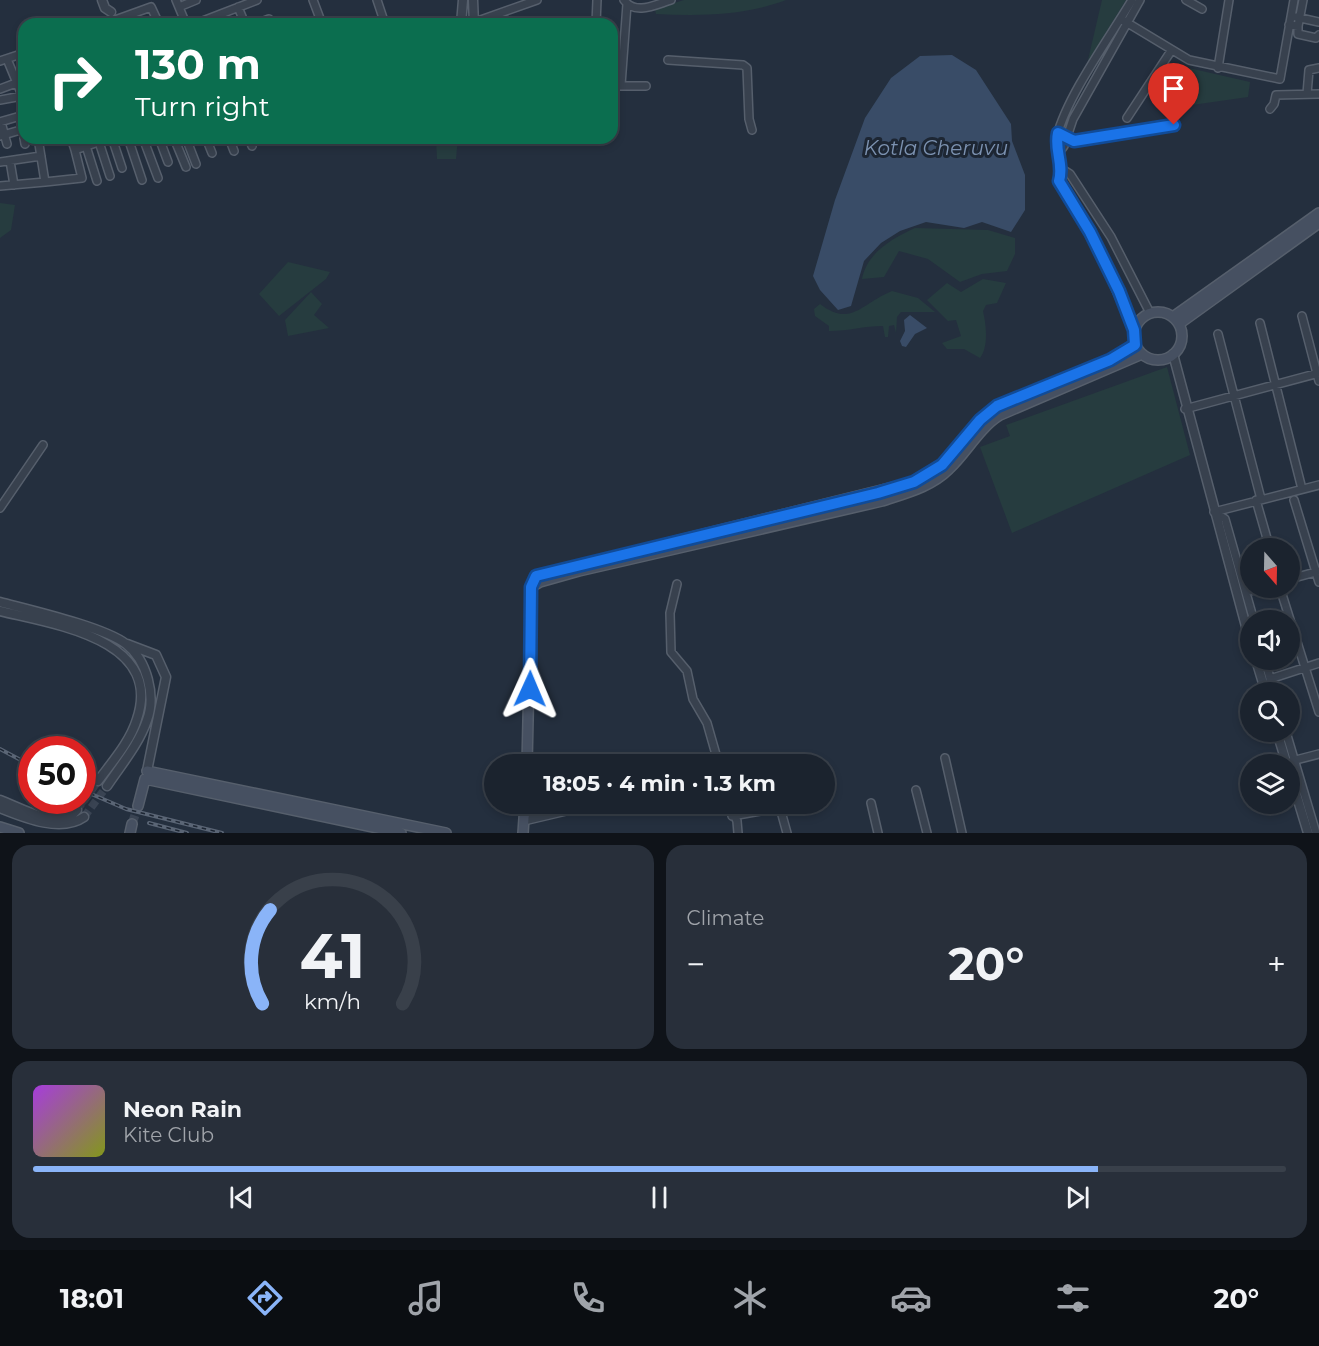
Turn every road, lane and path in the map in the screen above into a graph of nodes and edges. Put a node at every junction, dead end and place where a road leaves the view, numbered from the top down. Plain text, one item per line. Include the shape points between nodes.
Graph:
1 (102, 0) edge
2 (110, 0) edge
3 (196, 0) edge
4 (257, 0) edge
5 (313, 0) edge
6 (378, 0) edge
7 (473, 0) edge
8 (537, 0) edge
9 (597, 0) edge
10 (671, 0) edge
11 (1132, 0) edge
12 (1140, 0) edge
13 (1186, 0) edge
14 (1229, 0) edge
15 (1294, 0) edge
16 (1304, 0) edge
17 (461, 2) edge
18 (626, 2) edge
19 (178, 4) edge
20 (238, 7) junction
21 (1202, 9) dead end
22 (495, 15) junction
23 (112, 16) junction
24 (1291, 16) junction
25 (156, 18) edge
26 (184, 18) edge
27 (210, 18) edge
28 (243, 18) edge
29 (320, 18) edge
30 (383, 18) edge
31 (461, 18) edge
32 (475, 18) edge
33 (488, 18) edge
34 (496, 18) edge
35 (596, 18) edge
36 (1124, 21) junction
37 (1299, 22) junction
38 (1319, 22) edge
39 (1290, 25) junction
40 (1319, 35) edge
41 (1171, 51) junction
42 (18, 55) edge
43 (3, 60) edge
44 (668, 60) dead end
45 (1218, 68) junction
46 (1319, 68) edge
47 (16, 83) junction
48 (618, 85) edge
49 (621, 85) junction
50 (646, 86) dead end
51 (18, 87) edge
52 (0, 89) edge
53 (1307, 94) junction
54 (1319, 94) edge
55 (18, 98) edge
56 (0, 100) edge
57 (1270, 109) dead end
58 (18, 117) edge
59 (1127, 118) dead end
60 (0, 122) edge
61 (1174, 125) dead end
62 (752, 130) dead end
63 (1058, 133) junction
64 (2, 135) edge
65 (18, 136) edge
66 (1066, 137) junction
67 (7, 144) dead end
68 (39, 144) edge
69 (74, 144) edge
70 (92, 144) edge
71 (100, 144) edge
72 (113, 144) edge
73 (130, 144) edge
74 (145, 144) edge
75 (161, 144) edge
76 (176, 144) edge
77 (188, 144) edge
78 (208, 144) edge
79 (231, 144) edge
80 (251, 144) edge
81 (86, 146) junction
82 (252, 147) dead end
83 (75, 150) junction
84 (234, 152) dead end
85 (212, 153) dead end
86 (1058, 154) junction
87 (41, 156) junction
88 (10, 161) junction
89 (0, 162) edge
90 (168, 162) dead end
91 (196, 164) dead end
92 (186, 167) dead end
93 (122, 168) dead end
94 (1062, 169) junction
95 (110, 176) dead end
96 (158, 178) dead end
97 (142, 180) dead end
98 (97, 181) dead end
99 (45, 182) junction
100 (14, 185) junction
101 (0, 186) edge
102 (1319, 213) edge
103 (1319, 223) edge
104 (1150, 313) junction
105 (1302, 316) dead end
106 (1176, 320) junction
107 (1260, 323) dead end
108 (1134, 330) junction
109 (1218, 334) dead end
110 (1135, 345) junction
111 (1142, 354) junction
112 (1173, 354) junction
113 (1318, 376) edge
114 (1275, 385) junction
115 (1234, 396) junction
116 (1185, 409) junction
117 (43, 445) dead end
118 (1319, 485) edge
119 (1302, 489) junction
120 (1258, 500) junction
121 (1294, 500) dead end
122 (0, 508) edge
123 (1214, 512) junction
124 (1267, 538) edge
125 (1318, 571) edge
126 (1240, 572) edge
127 (1300, 576) edge
128 (1319, 582) edge
129 (677, 584) dead end
130 (531, 587) junction
131 (1283, 598) edge
132 (0, 602) edge
133 (1243, 610) edge
134 (0, 611) edge
135 (15, 611) junction
136 (126, 644) junction
137 (1319, 663) edge
138 (1306, 667) junction
139 (1265, 670) edge
140 (1270, 679) junction
141 (1271, 682) edge
142 (1319, 712) edge
143 (527, 754) edge
144 (716, 754) edge
145 (1319, 754) edge
146 (945, 758) dead end
147 (1300, 760) edge
148 (146, 775) junction
149 (98, 781) tunnel mouth
150 (107, 786) tunnel mouth
151 (916, 790) dead end
152 (1300, 792) edge
153 (0, 800) edge
154 (871, 803) dead end
155 (138, 806) tunnel mouth
156 (1300, 807) edge
157 (0, 808) edge
158 (524, 814) edge
159 (554, 814) edge
160 (732, 814) edge
161 (748, 814) edge
162 (782, 815) dead end
163 (733, 817) junction
164 (524, 821) junction
165 (0, 827) edge
166 (19, 833) edge
167 (401, 833) edge
168 (446, 833) edge
169 (523, 833) edge
170 (737, 833) edge
171 (787, 833) edge
172 (878, 833) edge
173 (927, 833) edge
174 (962, 833) edge
175 (1308, 833) edge
176 (1316, 833) edge

1 - 23 street
2 - 23 street
3 - 19 street
4 - 20 street
5 - 29 street
6 - 30 street
7 - 32 street
8 - 22 street
9 - 35 street
10 - 18 street via 641,8
11 - 36 street
12 - 36 street
13 - 21 street
14 - 45 street
15 - 24 street
16 - 37 street
17 - 31 street
18 - 49 street
19 - 26 street
20 - 27 street
20 - 28 street
22 - 33 street
22 - 34 street
23 - 25 street via 151,7
24 - 37 street
24 - 39 street
36 - 41 street
36 - 63 street via 1064,116
36 - 66 street
37 - 38 street
37 - 39 street
37 - 40 street via 1298,34 1317,38
39 - 45 street via 1280,79
41 - 45 street
41 - 59 street
42 - 43 street
43 - 47 street
44 - 62 street via 743,64 747,68
46 - 53 street via 1310,70
47 - 51 street
47 - 52 street
48 - 49 street
49 - 50 street
53 - 54 street
53 - 57 street via 1275,95
55 - 56 street
58 - 60 street
60 - 64 street
61 - 66 street via 1074,141
63 - 66 street
63 - 86 street
64 - 65 street
64 - 67 street
66 - 86 street
68 - 87 street
69 - 83 street
70 - 81 street
71 - 95 street
72 - 93 street
73 - 97 street
74 - 96 street
75 - 90 street
76 - 92 street
77 - 91 street
78 - 85 street
79 - 84 street
80 - 82 street
81 - 83 street
81 - 98 street
83 - 99 street via 82,178
86 - 94 street
87 - 88 street
87 - 99 street
88 - 89 street
88 - 100 street
94 - 104 street via 1070,174 1110,237
94 - 108 street via 1059,181 1090,232
99 - 100 street
100 - 101 street
102 - 106 main road
103 - 106 main road
104 - 106 main road via 1158,312
104 - 108 main road
105 - 113 street
106 - 112 main road via 1180,343
107 - 114 street
108 - 110 main road
109 - 115 street
110 - 111 main road
110 - 130 main road via 1110,360 997,406 942,465 914,482 548,572 536,576
111 - 112 main road via 1157,359
111 - 130 main road via 1000,415 982,429 949,470 916,490 579,571
112 - 116 street
113 - 114 street
114 - 115 street
114 - 119 street
115 - 116 street
115 - 120 street
116 - 123 street
117 - 122 street
118 - 119 street
119 - 120 street
120 - 123 street
120 - 124 street
121 - 125 street
123 - 126 street via 1224,519
123 - 133 street
125 - 127 street
125 - 128 street
129 - 144 street via 670,613 671,652 687,671 693,699 707,723
130 - 143 main road
131 - 138 street
132 - 135 street
134 - 135 street
135 - 136 street via 90,628
135 - 149 street via 88,635 119,650 136,673 141,696 138,718
136 - 148 street via 156,655 166,677
136 - 150 street via 143,667 150,709 137,742
137 - 138 street
138 - 140 street
138 - 142 street
139 - 140 street
140 - 141 street
145 - 147 street
146 - 174 street
148 - 155 main road
148 - 167 main road
148 - 168 main road
151 - 173 street
152 - 176 street
153 - 157 street via 59,820 80,813 69,826 50,828
154 - 172 street
156 - 175 street
158 - 164 main road
159 - 164 street
160 - 163 street
161 - 163 street
162 - 171 street
163 - 170 street
164 - 169 main road
165 - 166 main road

